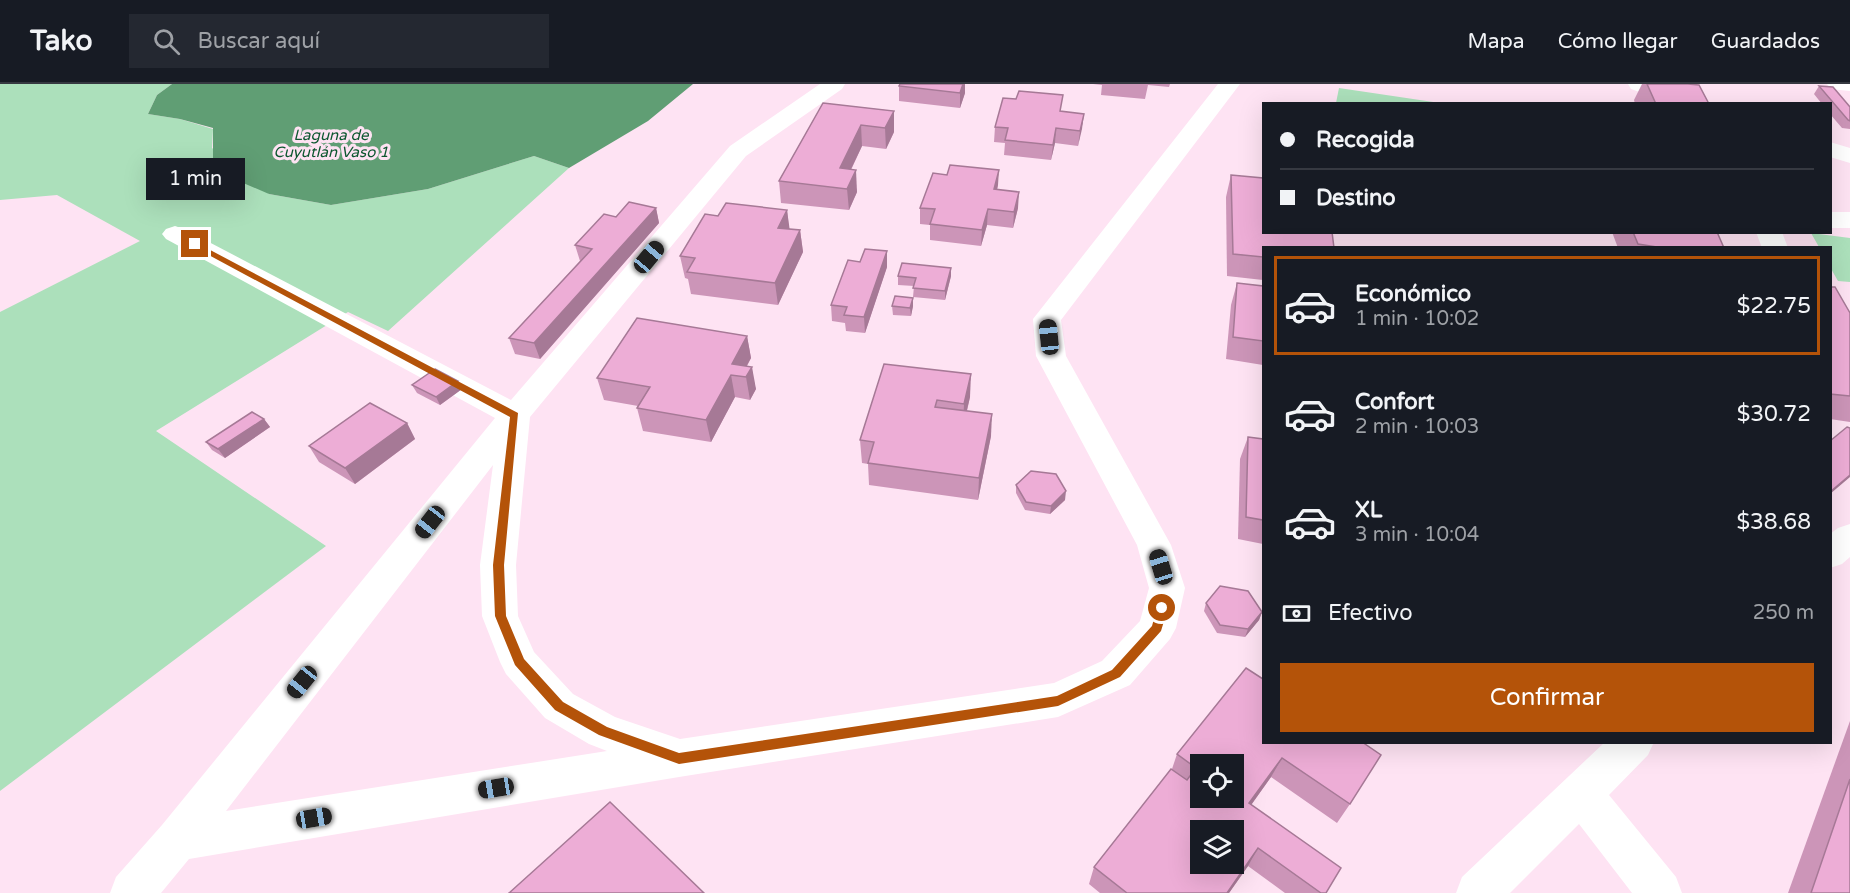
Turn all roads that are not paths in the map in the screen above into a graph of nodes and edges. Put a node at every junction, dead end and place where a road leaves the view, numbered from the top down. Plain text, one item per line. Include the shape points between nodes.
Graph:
1 (834, 84) edge
2 (1228, 84) edge
3 (1639, 84) edge
4 (1838, 84) edge
5 (1850, 86) edge
6 (1690, 102) edge
7 (1832, 150) edge
8 (1850, 156) edge
9 (1832, 220) edge
10 (1850, 220) edge
11 (175, 234) dead end
12 (515, 415) junction
13 (1850, 537) edge
14 (1832, 552) edge
15 (1632, 744) edge
16 (679, 758) junction
17 (1581, 794) junction
18 (177, 840) junction
19 (132, 893) edge
20 (1478, 893) edge
21 (1659, 893) edge

1 - 12 street via 738,151
2 - 16 street via 1047,319 1051,356 1154,545 1167,588 1157,628 1116,673 1058,700
3 - 6 street
4 - 5 street
7 - 8 street
9 - 10 street
11 - 12 street
12 - 16 street via 498,565 500,616 519,662 559,706 603,731
12 - 18 street
13 - 14 street
15 - 17 street
16 - 18 street
17 - 20 street
17 - 21 street
18 - 19 street

